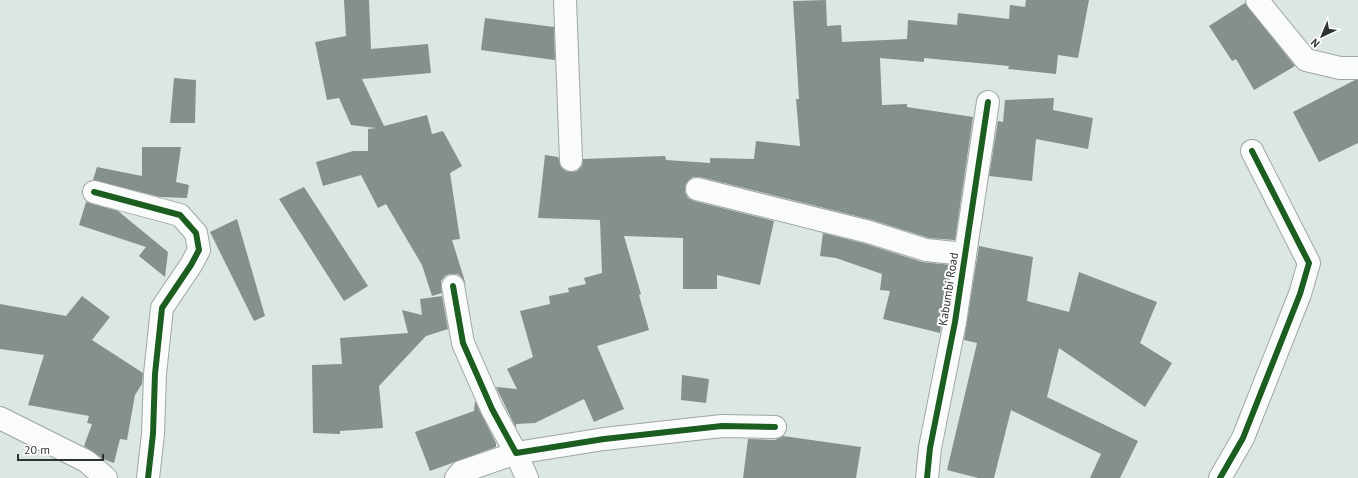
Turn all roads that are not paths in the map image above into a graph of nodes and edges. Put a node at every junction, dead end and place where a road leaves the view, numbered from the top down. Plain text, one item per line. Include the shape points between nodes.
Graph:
1 (565, 0) edge
2 (1258, 0) edge
3 (1358, 68) edge
4 (988, 102) dead end
5 (1252, 151) dead end
6 (571, 160) dead end
7 (697, 189) dead end
8 (94, 192) dead end
9 (965, 254) junction
10 (453, 286) dead end
11 (0, 418) edge
12 (775, 427) dead end
13 (516, 452) junction
14 (106, 478) edge
15 (148, 478) edge
16 (456, 478) edge
17 (527, 478) edge
18 (927, 478) edge
19 (1220, 478) edge

1 - 6 street
2 - 3 street via 1306,60 1340,68
4 - 9 street, Kabumbi Road
5 - 19 street via 1309,263 1300,294 1246,431
7 - 9 street via 869,232 926,250
8 - 15 street via 180,215 196,233 199,250 162,308
9 - 18 street, Kabumbi Road via 955,322 930,448
10 - 13 street via 463,343 492,409
11 - 14 street via 86,461
12 - 13 street via 722,426
13 - 16 street via 461,472
13 - 17 street

